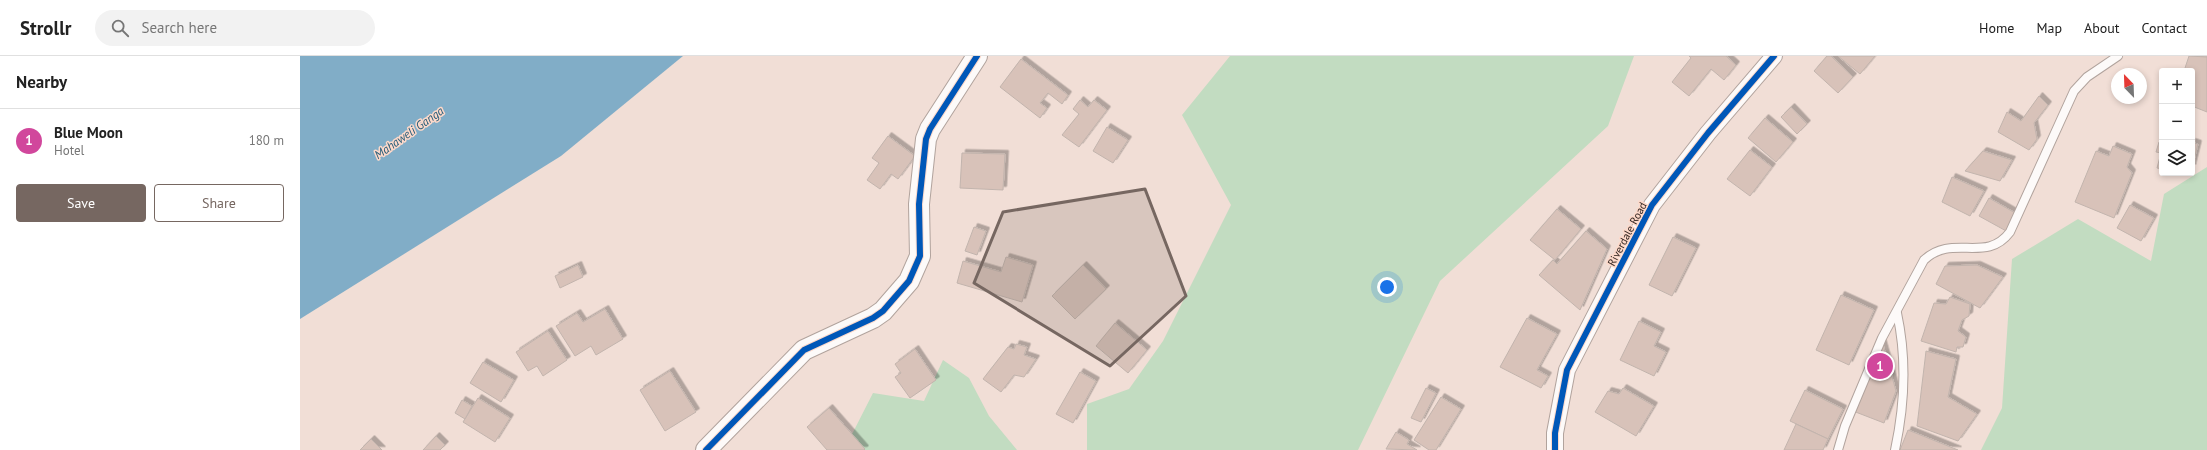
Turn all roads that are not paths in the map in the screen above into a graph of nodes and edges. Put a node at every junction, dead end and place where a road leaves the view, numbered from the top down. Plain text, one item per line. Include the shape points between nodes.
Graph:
1 (977, 56) edge
2 (1774, 56) edge
3 (2118, 56) edge
4 (1897, 313) junction
5 (706, 450) edge
6 (1555, 450) edge
7 (1838, 450) edge
8 (1895, 450) edge

1 - 5 street via 926,139 919,204 920,256 908,281 883,311 873,318 804,350
2 - 6 street, Riverdale Road via 1708,133 1652,205 1567,370 1555,433
3 - 4 lane via 2087,77 2074,91 2010,232 2003,241 1993,247 1943,248 1933,252 1924,260
4 - 7 lane via 1882,338 1845,426
4 - 8 lane via 1905,366 1900,429

